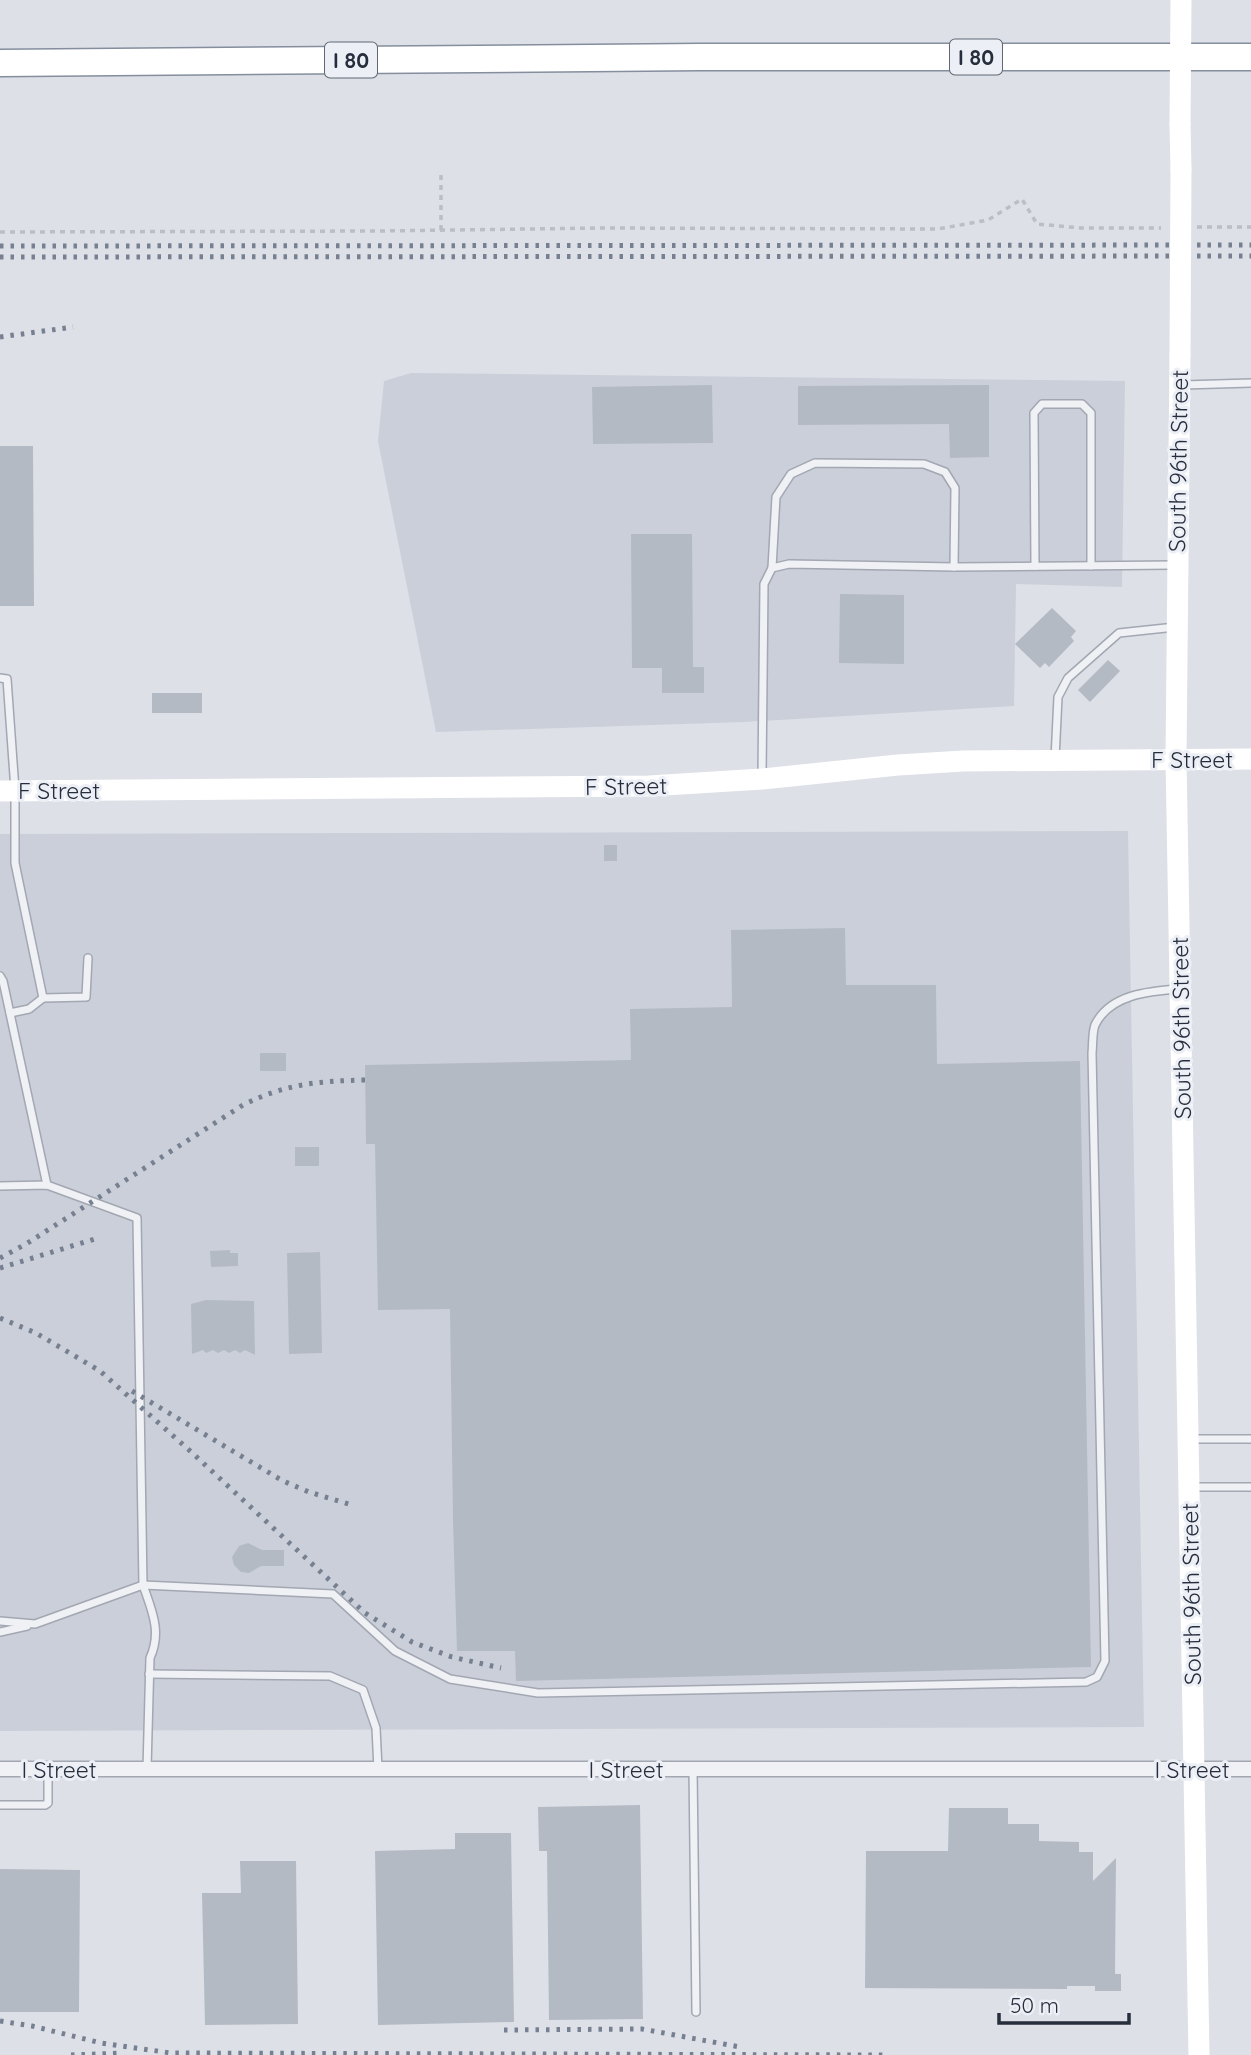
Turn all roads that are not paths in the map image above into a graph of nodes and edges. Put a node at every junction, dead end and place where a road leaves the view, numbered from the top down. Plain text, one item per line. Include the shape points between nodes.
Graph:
1 (1181, 0) edge
2 (1251, 57) edge
3 (0, 63) edge
4 (1251, 383) edge
5 (1179, 385) junction
6 (1177, 565) junction
7 (1035, 566) junction
8 (1091, 566) junction
9 (954, 567) junction
10 (772, 568) junction
11 (1176, 627) junction
12 (0, 678) edge
13 (1176, 759) junction
14 (1251, 759) edge
15 (1055, 760) junction
16 (762, 779) junction
17 (7, 790) edge
18 (88, 958) dead end
19 (0, 976) edge
20 (1180, 989) junction
21 (43, 998) junction
22 (10, 1013) junction
23 (47, 1185) junction
24 (0, 1186) edge
25 (1188, 1439) junction
26 (1251, 1439) edge
27 (1189, 1487) junction
28 (1251, 1487) edge
29 (143, 1585) junction
30 (0, 1621) edge
31 (35, 1624) junction
32 (0, 1632) edge
33 (149, 1674) junction
34 (0, 1769) edge
35 (48, 1769) junction
36 (147, 1769) junction
37 (378, 1769) junction
38 (693, 1769) junction
39 (1194, 1769) junction
40 (1251, 1769) edge
41 (3, 1805) edge
42 (696, 2012) dead end
43 (1199, 2055) edge

1 - 5 street, South 96th Street, bridge
2 - 3 highway, I 80
4 - 5 lane
5 - 6 street, South 96th Street
6 - 8 lane
6 - 11 street, South 96th Street
7 - 8 lane
7 - 8 lane via 1034,413 1042,404 1082,404 1091,413
7 - 9 lane
9 - 10 lane via 789,564
9 - 10 lane via 955,488 945,472 924,464 814,463 791,474 776,497
10 - 16 lane via 764,584
11 - 13 street, South 96th Street
11 - 15 lane via 1119,633 1068,678 1058,697
12 - 17 lane via 7,679
13 - 14 street, F Street
13 - 15 street, F Street
13 - 20 street, South 96th Street
15 - 16 street, F Street via 898,765
16 - 17 street, F Street via 542,788
17 - 21 lane via 15,863
18 - 21 lane via 86,997
19 - 22 lane
20 - 25 street, South 96th Street
20 - 29 lane via 1130,997 1111,1006 1095,1026 1092,1067 1105,1661 1097,1677 1086,1682 538,1693 450,1679 395,1651 333,1594
21 - 22 lane via 29,1009
22 - 23 lane
23 - 24 lane
23 - 29 lane via 137,1217
25 - 26 lane
25 - 27 street, South 96th Street
27 - 28 lane
27 - 39 street, South 96th Street
29 - 31 lane
29 - 33 lane via 157,1625
30 - 31 lane
31 - 32 lane
33 - 36 lane
33 - 37 lane via 330,1676 363,1690 376,1728
34 - 35 street, I Street
35 - 36 street, I Street
35 - 41 lane via 48,1803
36 - 37 street, I Street
37 - 38 street, I Street
38 - 39 street, I Street
38 - 42 lane
39 - 40 street, I Street
39 - 43 street, South 96th Street

